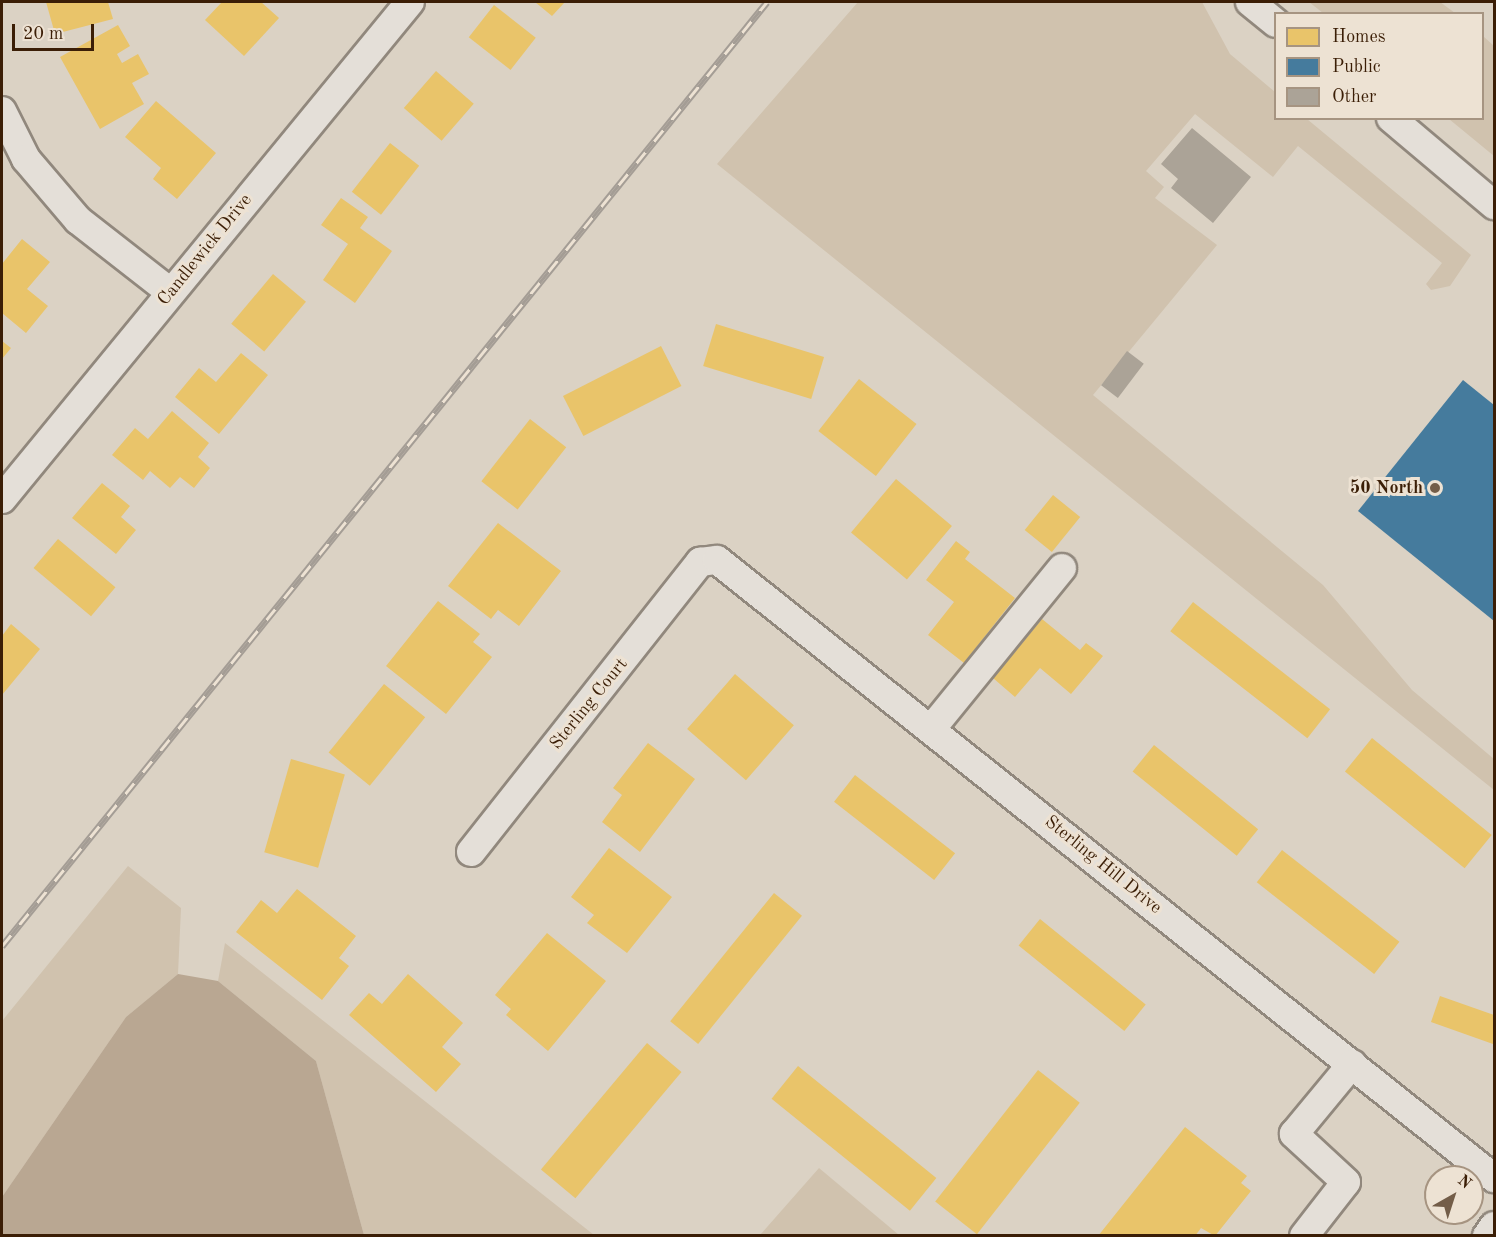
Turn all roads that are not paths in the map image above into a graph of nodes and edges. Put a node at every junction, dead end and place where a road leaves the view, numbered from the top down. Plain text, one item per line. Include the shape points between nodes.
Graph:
1 (410, 2) edge
2 (1250, 2) edge
3 (1274, 21) edge
4 (2, 111) edge
5 (1393, 120) edge
6 (1494, 205) edge
7 (170, 292) junction
8 (2, 499) edge
9 (708, 558) joint
10 (1062, 568) dead end
11 (932, 728) junction
12 (471, 852) dead end
13 (1352, 1064) junction
14 (1494, 1178) edge
15 (1494, 1226) edge
16 (1304, 1236) edge
17 (1487, 1236) edge

1 - 7 street, Candlewick Drive
2 - 3 street
4 - 7 street via 26,159 78,220
5 - 6 street
7 - 8 street, Candlewick Drive
9 - 11 street, Sterling Hill Drive via 824,640
9 - 12 street, Sterling Court
10 - 11 street
11 - 13 street, Sterling Hill Drive
13 - 14 street, Sterling Hill Drive
13 - 16 street via 1294,1134 1346,1182
15 - 17 street

